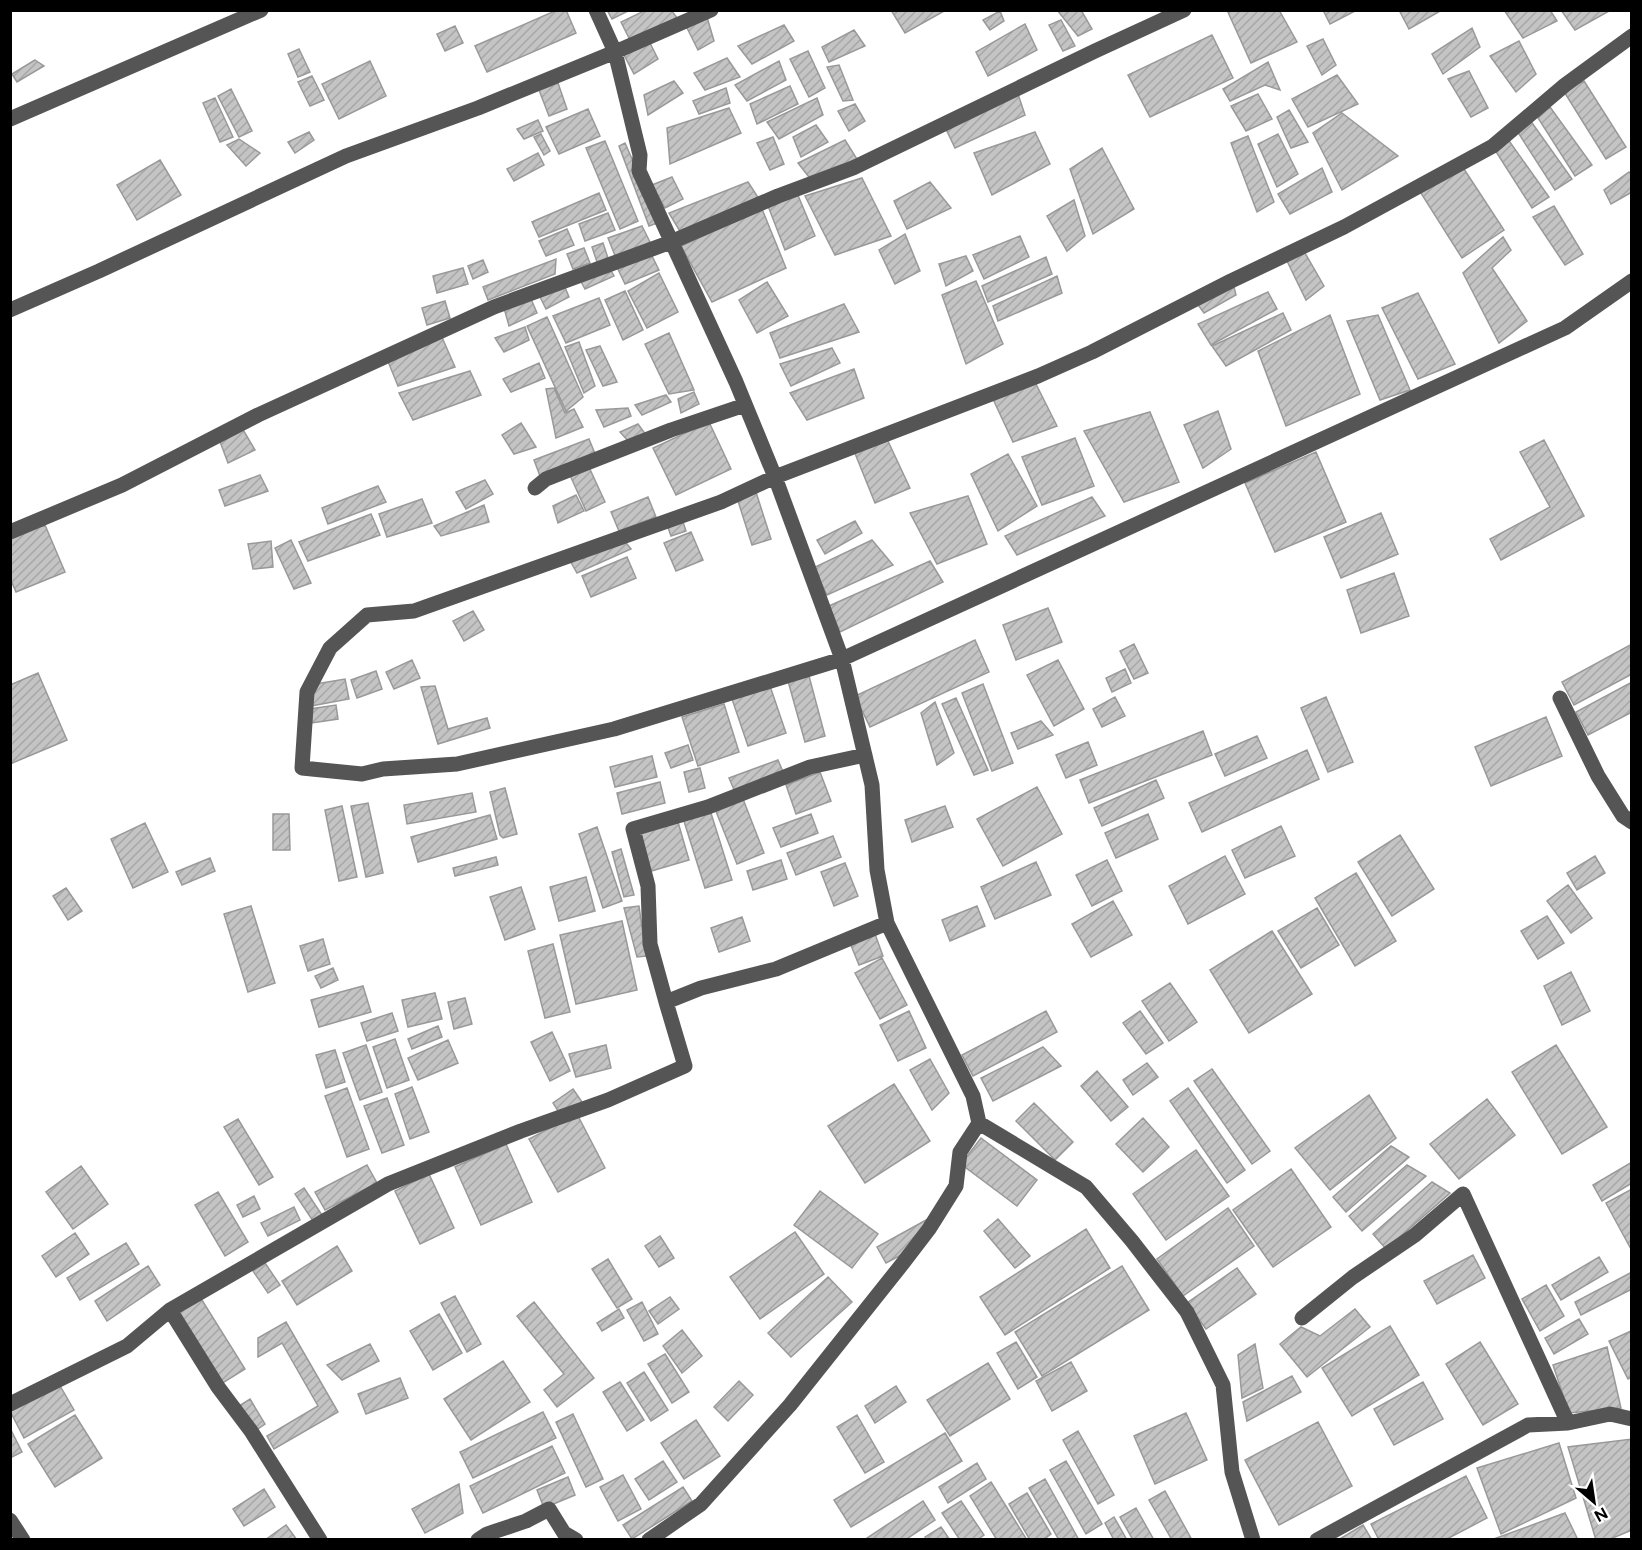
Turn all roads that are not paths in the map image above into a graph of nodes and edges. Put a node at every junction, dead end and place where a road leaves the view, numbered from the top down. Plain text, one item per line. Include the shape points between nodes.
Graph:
1 (261, 10) edge
2 (596, 10) edge
3 (711, 10) edge
4 (1184, 10) edge
5 (1632, 36) edge
6 (615, 52) junction
7 (10, 119) edge
8 (671, 242) junction
9 (1632, 281) edge
10 (10, 310) edge
11 (745, 405) junction
12 (775, 477) junction
13 (535, 488) dead end
14 (10, 532) edge
15 (842, 659) junction
16 (1560, 698) dead end
17 (865, 755) junction
18 (1632, 822) edge
19 (887, 923) junction
20 (666, 1002) junction
21 (979, 1123) junction
22 (170, 1310) junction
23 (1302, 1318) dead end
24 (10, 1404) edge
25 (1632, 1419) edge
26 (1568, 1423) junction
27 (10, 1520) edge
28 (23, 1539) edge
29 (320, 1539) edge
30 (478, 1539) edge
31 (576, 1539) edge
32 (649, 1539) edge
33 (1253, 1539) edge
34 (1317, 1539) edge

1 - 7 street
2 - 6 street
3 - 6 street
4 - 8 street via 854,168
5 - 12 street via 1565,85 1493,146 1344,227 1038,376
6 - 8 street via 640,155 639,171
6 - 10 street via 346,156
8 - 11 street
8 - 14 street via 494,307 258,415 122,485
9 - 15 street via 1565,327
11 - 12 street
11 - 13 street via 546,478
12 - 15 street
12 - 15 street via 721,502 414,611 367,615 330,648 307,692 302,768 362,774 457,764 614,729
15 - 17 street
16 - 18 street via 1598,776 1623,816
17 - 19 street via 872,785 877,870
17 - 20 street via 810,767 708,807 633,829 648,886 650,944
19 - 20 street via 776,969 701,988
19 - 21 street via 973,1096
20 - 22 street via 685,1066 608,1100 388,1184
21 - 32 street via 960,1152 956,1186 903,1263 790,1405 701,1504
21 - 33 street via 1086,1187 1188,1312 1222,1385 1232,1472
22 - 24 street via 127,1346
22 - 29 street
23 - 26 street via 1353,1276 1415,1235 1463,1194
25 - 26 street via 1610,1414
26 - 34 street via 1528,1425
27 - 28 street
30 - 31 street via 549,1509 564,1533

